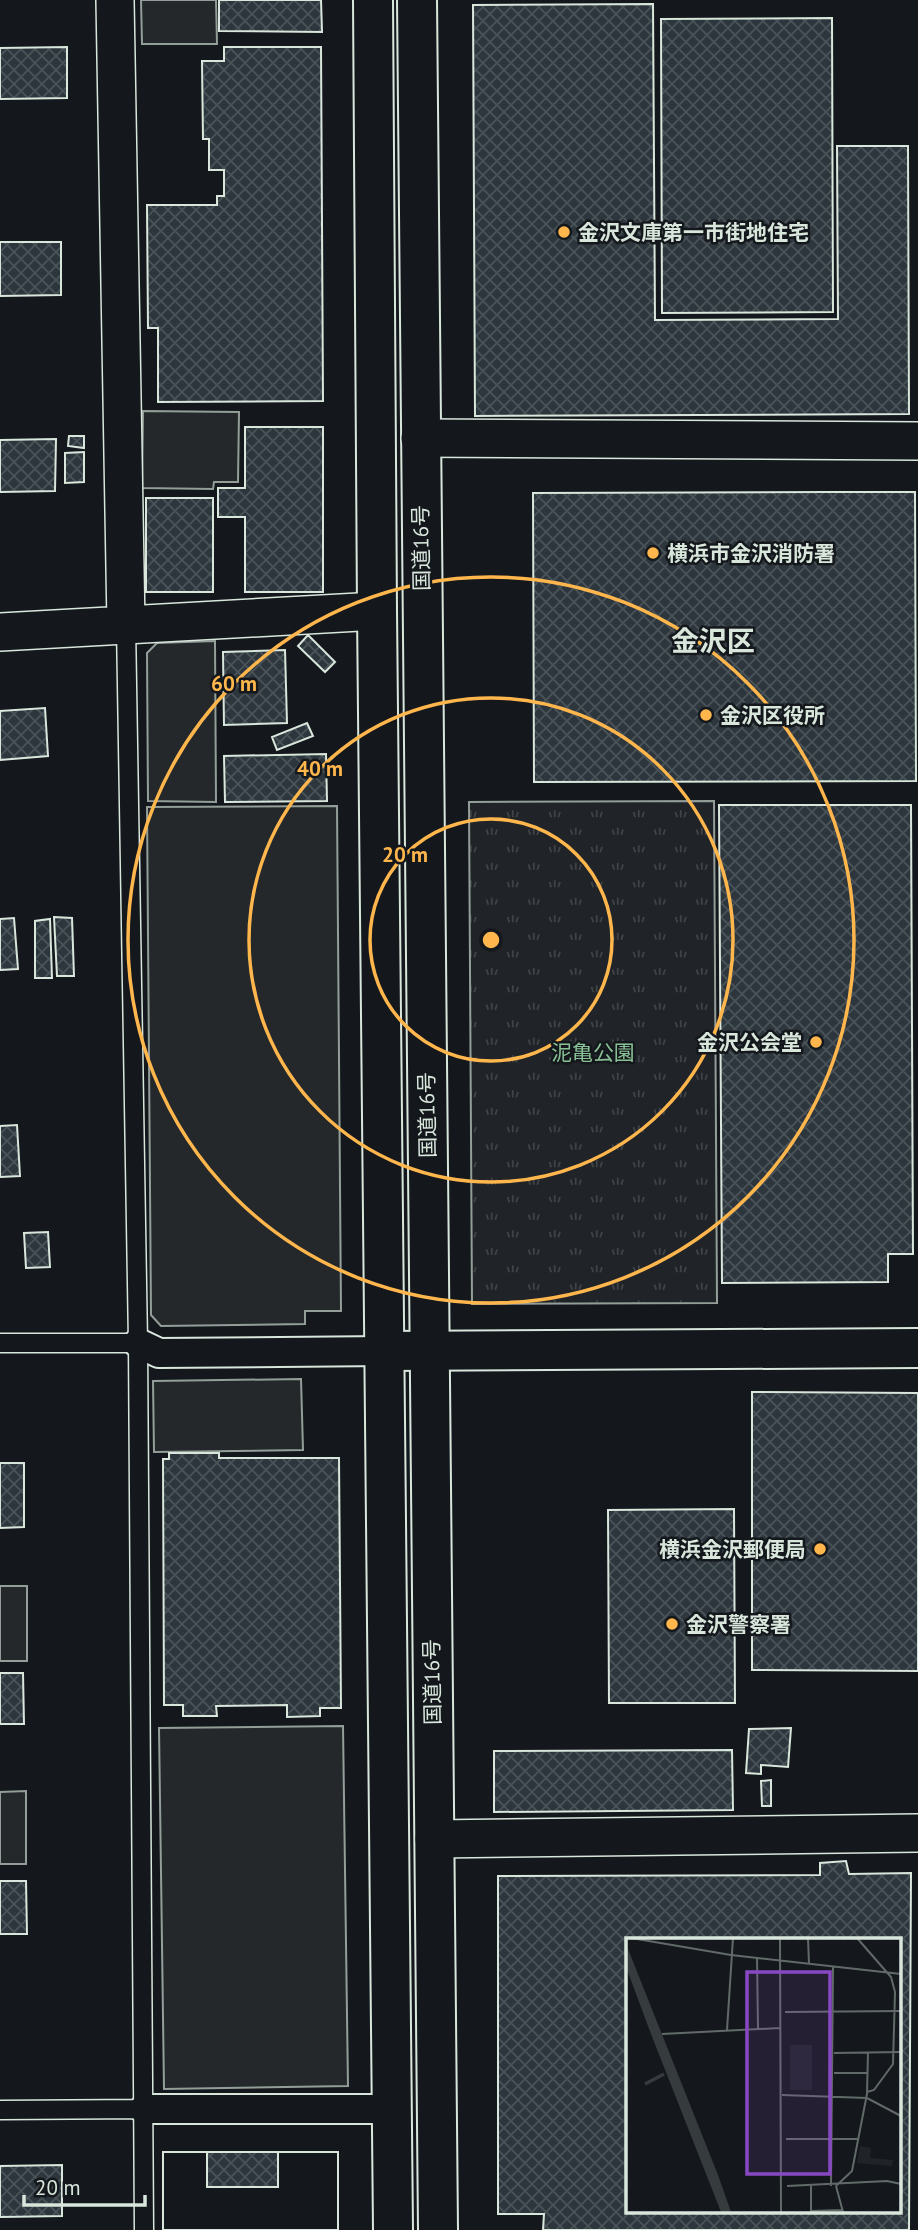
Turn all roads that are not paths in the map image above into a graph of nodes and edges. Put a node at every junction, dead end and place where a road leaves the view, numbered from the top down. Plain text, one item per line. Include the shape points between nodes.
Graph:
1 (115, 0) edge
2 (373, 0) edge
3 (417, 0) edge
4 (420, 439) junction
5 (918, 441) edge
6 (377, 611) junction
7 (126, 625) junction
8 (0, 632) edge
9 (138, 1342) junction
10 (0, 1343) edge
11 (918, 1348) edge
12 (385, 1351) junction
13 (429, 1351) junction
14 (918, 1833) edge
15 (434, 1839) junction
16 (144, 2109) junction
17 (392, 2109) junction
18 (0, 2110) edge
19 (144, 2230) edge
20 (393, 2230) edge
21 (438, 2230) edge

1 - 7 street
2 - 6 main road, 国道16号
3 - 4 main road, 国道16号
4 - 5 street
4 - 13 main road, 国道16号
6 - 7 street
6 - 12 main road, 国道16号
7 - 8 street
7 - 9 lane
9 - 10 lane
9 - 12 street via 159,1353
9 - 16 lane
11 - 13 main road
12 - 13 main road
12 - 17 main road, 国道16号
13 - 15 main road, 国道16号
14 - 15 street
15 - 21 main road, 国道16号
16 - 17 street
16 - 18 lane
16 - 19 lane
17 - 20 main road, 国道16号

